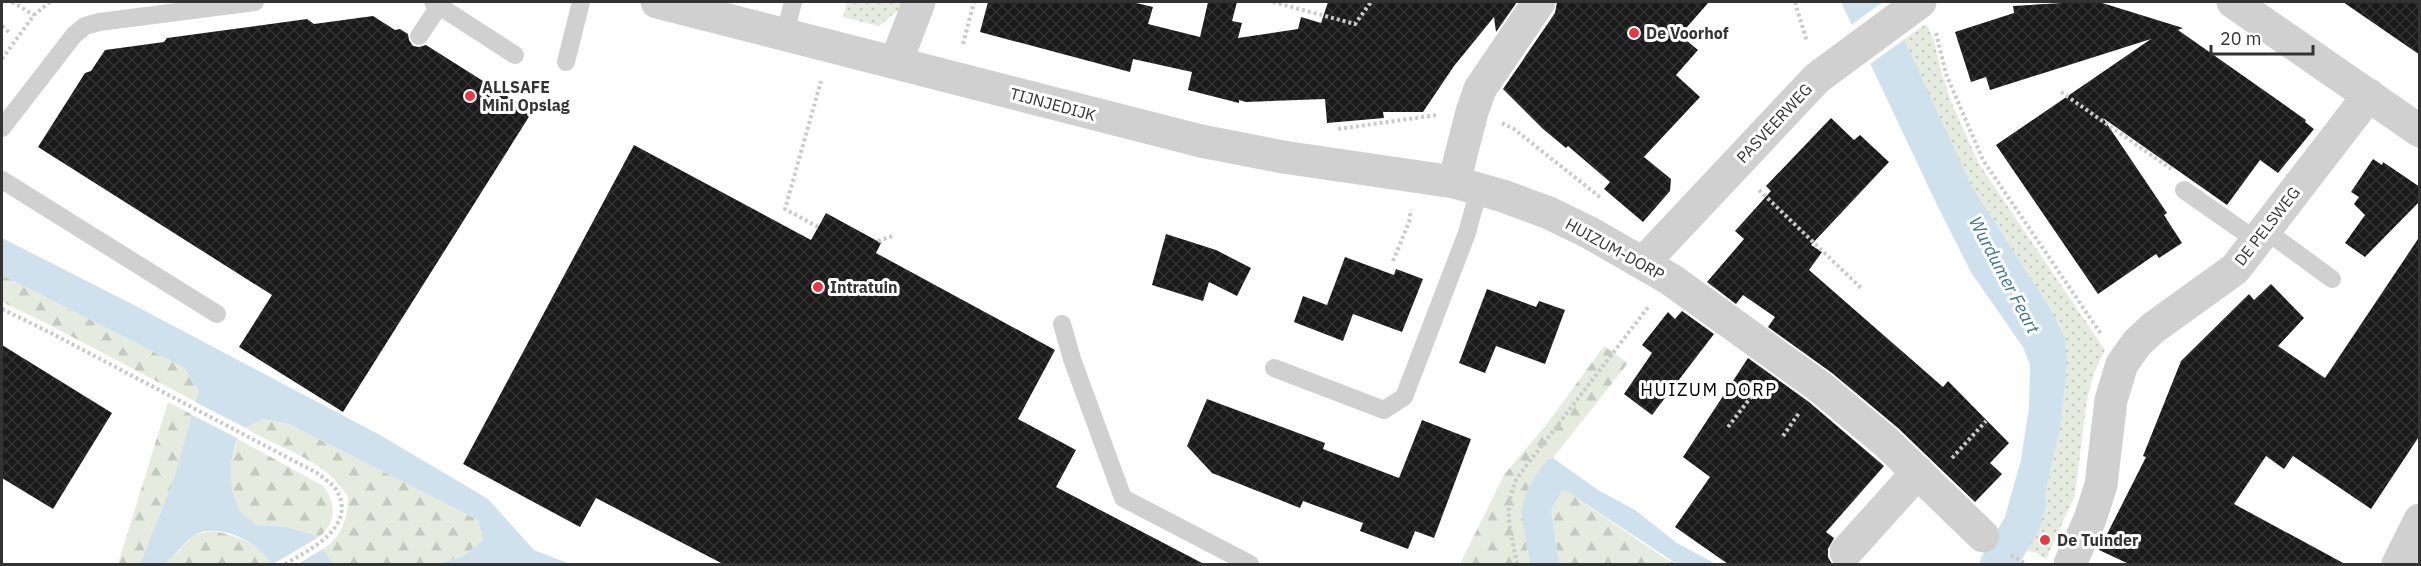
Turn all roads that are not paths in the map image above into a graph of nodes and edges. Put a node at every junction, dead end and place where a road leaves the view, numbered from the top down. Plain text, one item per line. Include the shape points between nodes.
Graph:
1 (255, 2) edge
2 (581, 2) edge
3 (657, 2) edge
4 (793, 2) edge
5 (919, 2) edge
6 (1539, 2) edge
7 (2233, 2) edge
8 (438, 3) edge
9 (1908, 10) edge
10 (784, 34) junction
11 (419, 36) dead end
12 (515, 55) dead end
13 (566, 62) dead end
14 (896, 62) junction
15 (2369, 95) junction
16 (2, 128) edge
17 (2420, 130) edge
18 (2, 180) edge
19 (1466, 185) junction
20 (2184, 190) road end
21 (2261, 236) junction
22 (1657, 271) junction
23 (2332, 279) dead end
24 (217, 314) dead end
25 (1062, 324) dead end
26 (1274, 368) dead end
27 (1933, 468) junction
28 (2420, 520) edge
29 (1983, 536) dead end
30 (1846, 552) dead end
31 (1250, 564) edge
32 (2070, 564) edge
33 (2398, 564) edge

1 - 16 lane via 85,26
2 - 13 lane
3 - 10 street, TIJNJEDIJK
4 - 10 lane
5 - 14 street
6 - 19 street via 1480,89 1472,112
7 - 15 street
8 - 11 lane
8 - 12 lane
9 - 22 street, PASVEERWEG via 1817,78 1734,166
10 - 14 street, TIJNJEDIJK
14 - 19 street, TIJNJEDIJK via 1201,141
15 - 17 street
15 - 21 street, DE PELSWEG
18 - 24 lane
19 - 22 street, HUIZUM-DORP via 1549,213
19 - 26 lane via 1467,233 1404,397 1384,410
20 - 21 lane
21 - 23 lane
21 - 32 street, DE PELSWEG via 2235,268 2153,328 2122,364 2111,400 2101,485
22 - 27 street, HUIZUM-DORP via 1820,387 1868,426
25 - 31 lane via 1123,498
27 - 29 street, HUIZUM-DORP
27 - 30 street
28 - 33 street

